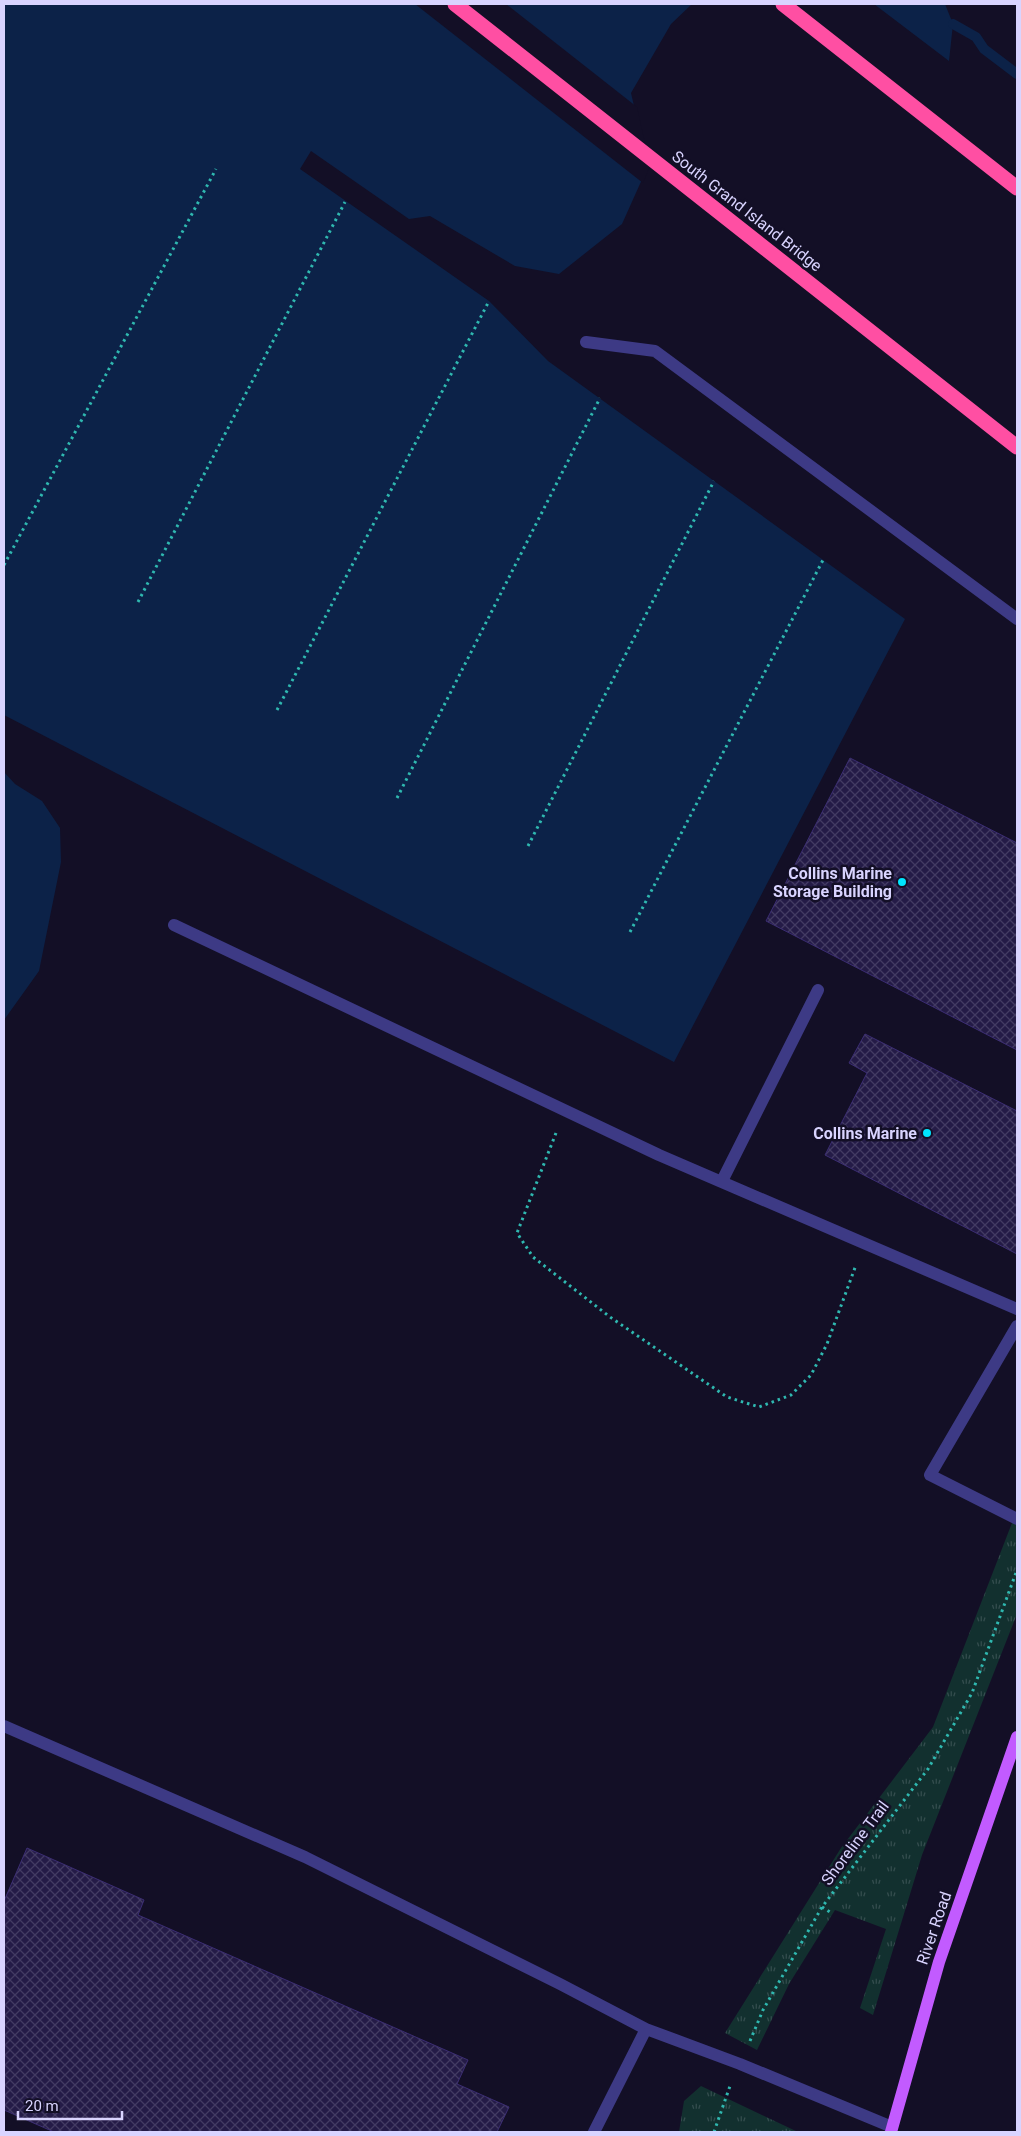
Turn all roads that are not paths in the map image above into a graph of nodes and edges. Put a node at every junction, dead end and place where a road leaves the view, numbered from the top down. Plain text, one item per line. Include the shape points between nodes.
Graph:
1 (455, 4) edge
2 (783, 4) edge
3 (1017, 188) edge
4 (586, 342) dead end
5 (1017, 447) edge
6 (1017, 620) edge
7 (174, 925) dead end
8 (818, 990) dead end
9 (722, 1181) junction
10 (1017, 1309) edge
11 (1017, 1326) edge
12 (1017, 1519) edge
13 (4, 1726) edge
14 (1017, 1737) edge
15 (646, 2029) junction
16 (891, 2130) edge
17 (594, 2132) edge

1 - 5 highway, South Grand Island Bridge
2 - 3 highway
4 - 6 lane via 655,351
7 - 9 lane via 659,1155
8 - 9 lane
9 - 10 lane
11 - 12 lane via 930,1475
13 - 15 lane via 305,1857
14 - 16 main road, River Road via 939,1962
15 - 16 lane via 740,2064
15 - 17 lane

